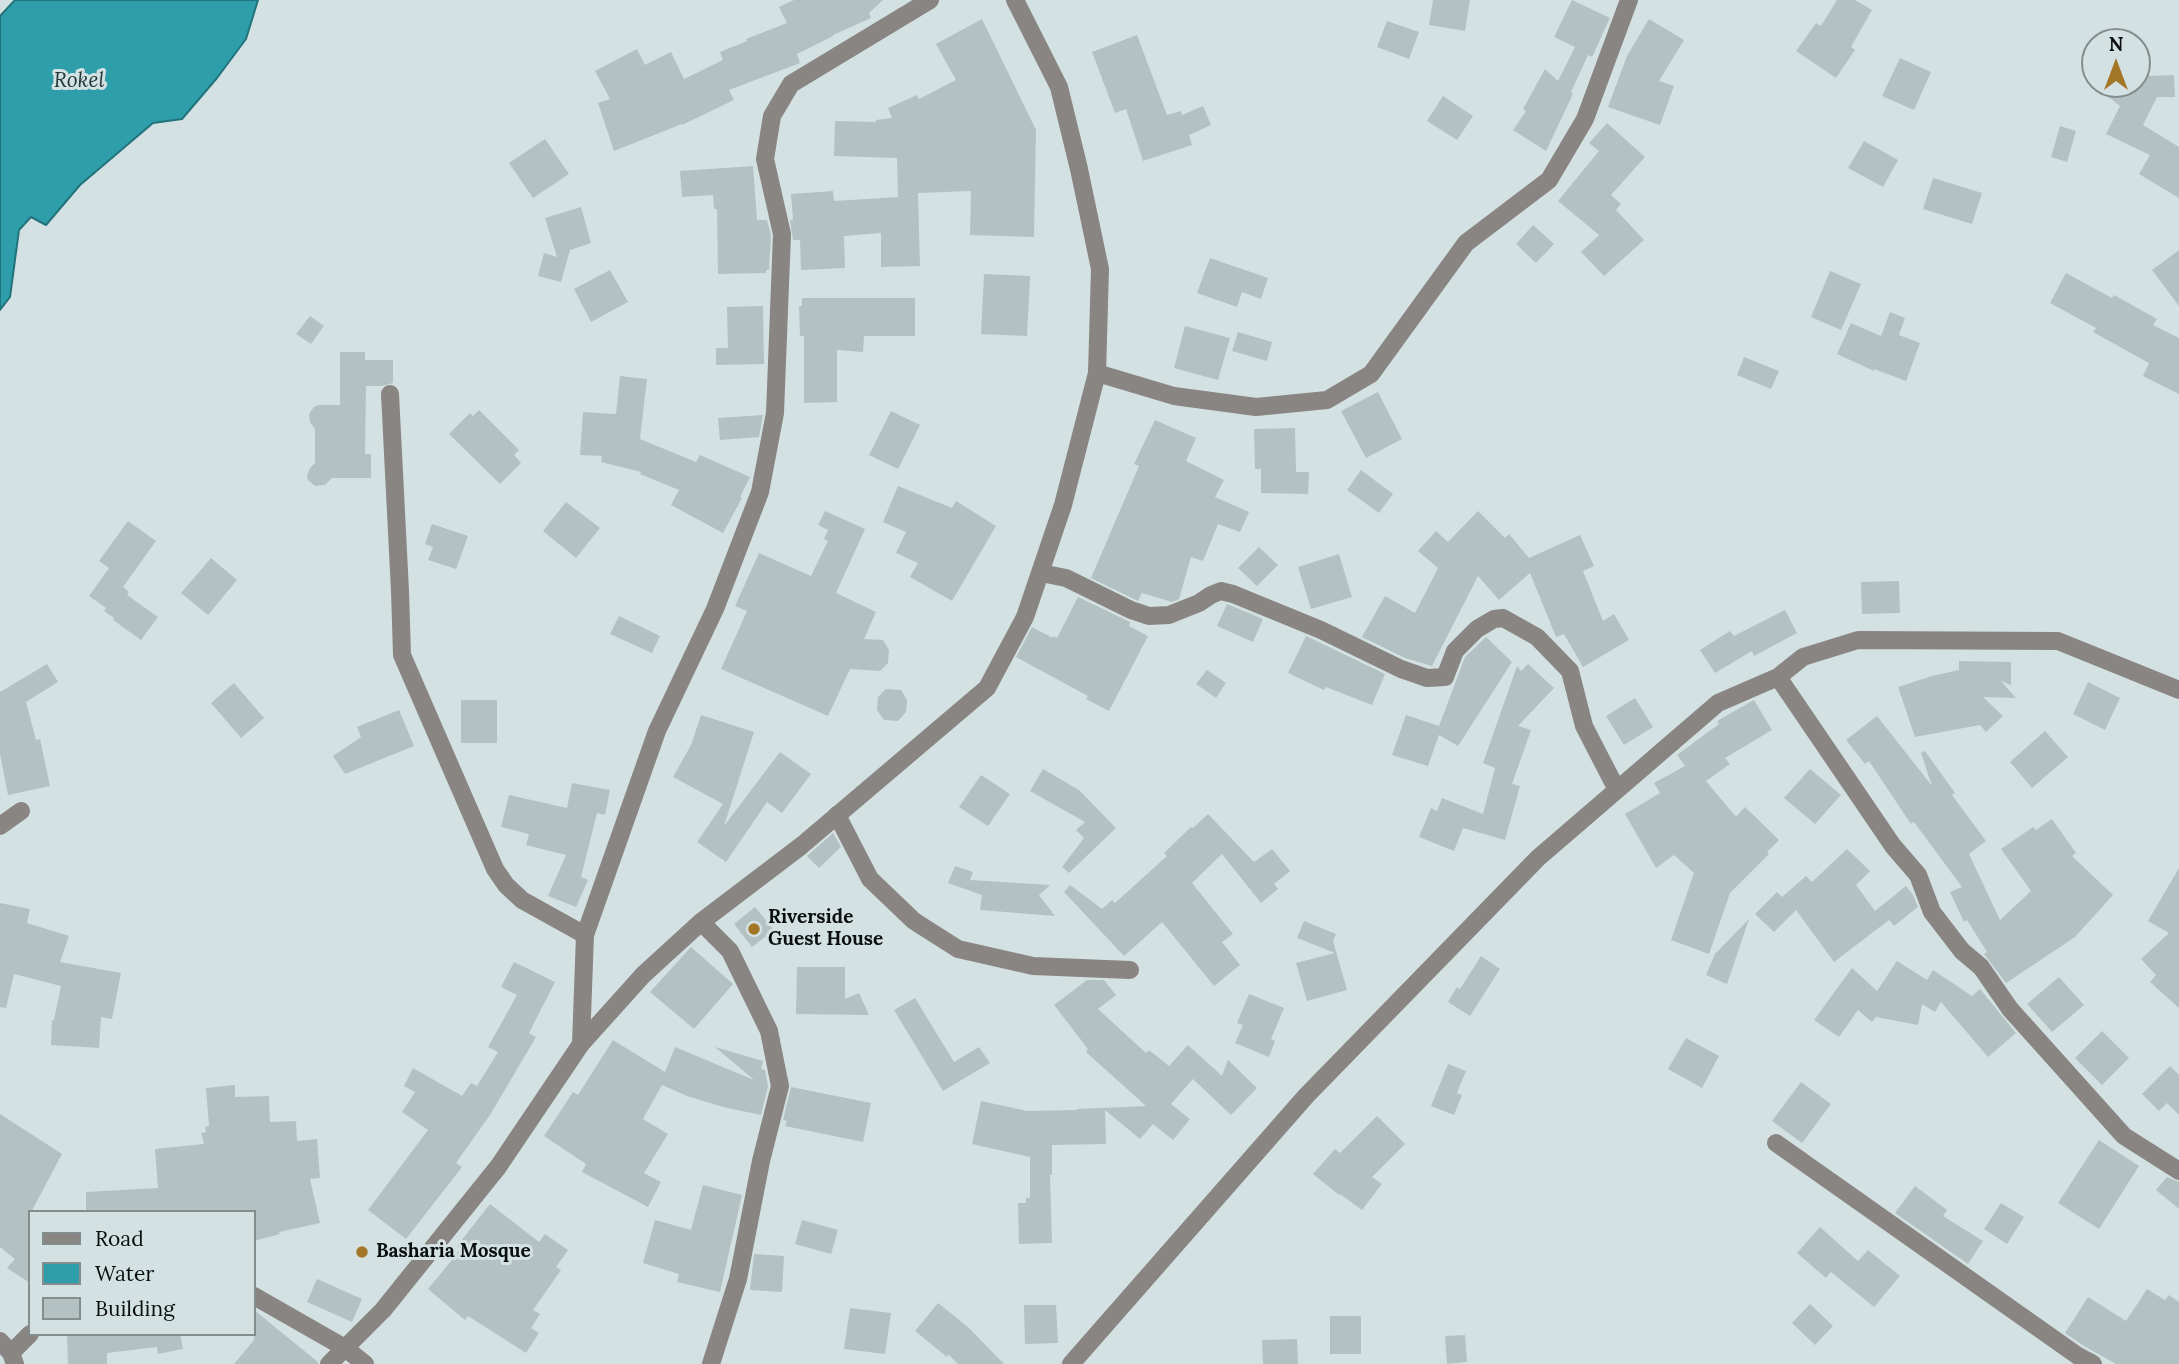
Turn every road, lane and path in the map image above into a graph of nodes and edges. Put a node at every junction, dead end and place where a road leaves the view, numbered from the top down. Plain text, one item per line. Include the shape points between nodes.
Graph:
1 (930, 0) edge
2 (1015, 0) edge
3 (1629, 0) edge
4 (1097, 373) junction
5 (390, 394) dead end
6 (1041, 573) junction
7 (388, 598) dead end
8 (402, 655) junction
9 (1778, 677) junction
10 (2179, 690) edge
11 (1617, 790) junction
12 (21, 811) dead end
13 (837, 815) junction
14 (0, 825) edge
15 (701, 922) junction
16 (585, 935) junction
17 (1129, 970) dead end
18 (581, 1044) junction
19 (1776, 1143) dead end
20 (2179, 1171) edge
21 (256, 1297) edge
22 (28, 1336) edge
23 (345, 1348) junction
24 (9, 1353) edge
25 (330, 1364) edge
26 (365, 1364) edge
27 (711, 1364) edge
28 (1071, 1364) edge
29 (2093, 1364) edge

1 - 16 street via 790,84 772,116 765,159 782,234 775,413 760,492 715,609 657,732
2 - 4 street via 1059,87 1079,169 1100,269
3 - 4 street via 1585,119 1549,180 1466,243 1371,374 1326,400 1256,407 1174,396
4 - 6 street
5 - 8 street
6 - 11 street via 1066,578 1149,616 1169,615 1221,591 1233,594 1427,678 1445,677 1455,651 1469,636 1503,618 1537,637 1570,671 1584,726
6 - 13 street via 1025,617 987,688
7 - 8 street
8 - 16 street via 495,869 522,900
9 - 10 street via 1803,657 1857,640 2058,641
9 - 11 street via 1718,703
9 - 20 street via 1893,846 1918,875 1931,912 1962,951 2123,1136
11 - 28 street via 1538,858 1306,1096
12 - 14 street
13 - 15 street
13 - 17 street via 870,879 914,921 958,949 1033,965
15 - 18 street via 643,975
15 - 27 street via 736,962 769,1031 780,1086 738,1279
16 - 18 street
18 - 23 street via 498,1167 383,1310
19 - 29 street
21 - 23 street
22 - 24 street
23 - 25 street
23 - 26 street

